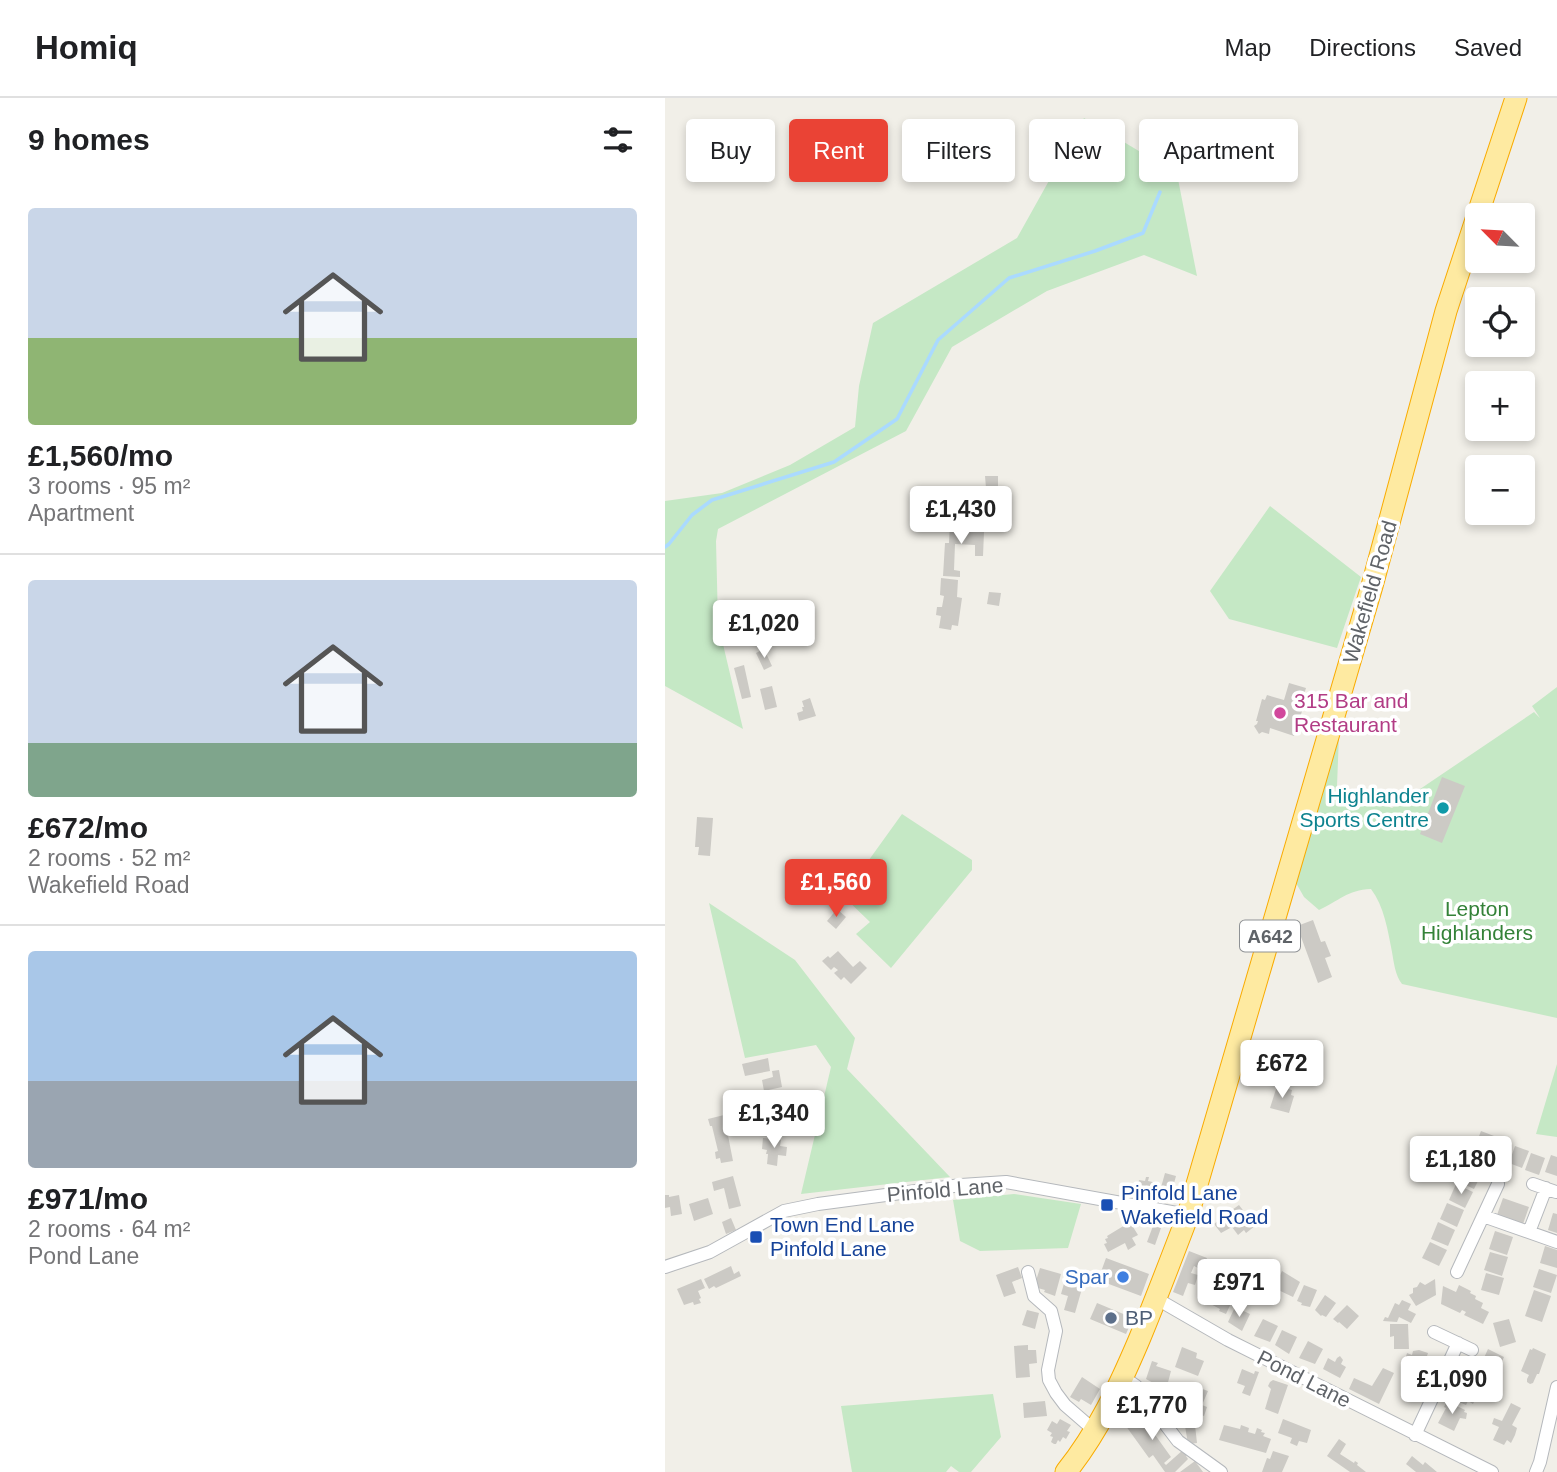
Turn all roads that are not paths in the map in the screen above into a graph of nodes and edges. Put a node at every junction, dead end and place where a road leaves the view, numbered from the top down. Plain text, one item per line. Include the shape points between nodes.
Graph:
1 (1515, 98) edge
2 (1498, 1184) dead end
3 (1545, 1188) edge
4 (1188, 1215) junction
5 (1483, 1216) junction
6 (1529, 1232) junction
7 (1557, 1242) edge
8 (665, 1266) edge
9 (1028, 1272) dead end
10 (1458, 1272) dead end
11 (1157, 1298) junction
12 (1434, 1332) dead end
13 (1458, 1343) junction
14 (1472, 1350) dead end
15 (1123, 1377) junction
16 (1557, 1387) edge
17 (1095, 1431) junction
18 (1415, 1435) junction
19 (1066, 1472) edge
20 (1221, 1472) edge
21 (1492, 1472) edge
22 (1536, 1472) edge

1 - 4 highway, Wakefield Road / A642 via 1446,310 1369,597
2 - 5 street
3 - 6 street
4 - 8 street, Pinfold Lane via 1006,1182 961,1185 785,1211 710,1252
4 - 11 highway, Wakefield Road / A642
5 - 6 street
5 - 10 street
6 - 7 street
9 - 17 street via 1034,1296 1051,1311 1056,1331 1049,1380 1065,1405
11 - 15 highway, Wakefield Road / A642
11 - 18 street, Pond Lane via 1235,1344
12 - 13 street
13 - 14 street
13 - 18 street
15 - 17 highway, Wakefield Road / A642
15 - 20 street via 1136,1385 1178,1441
16 - 22 street
17 - 19 highway, Wakefield Road / A642
18 - 21 street, Pond Lane

